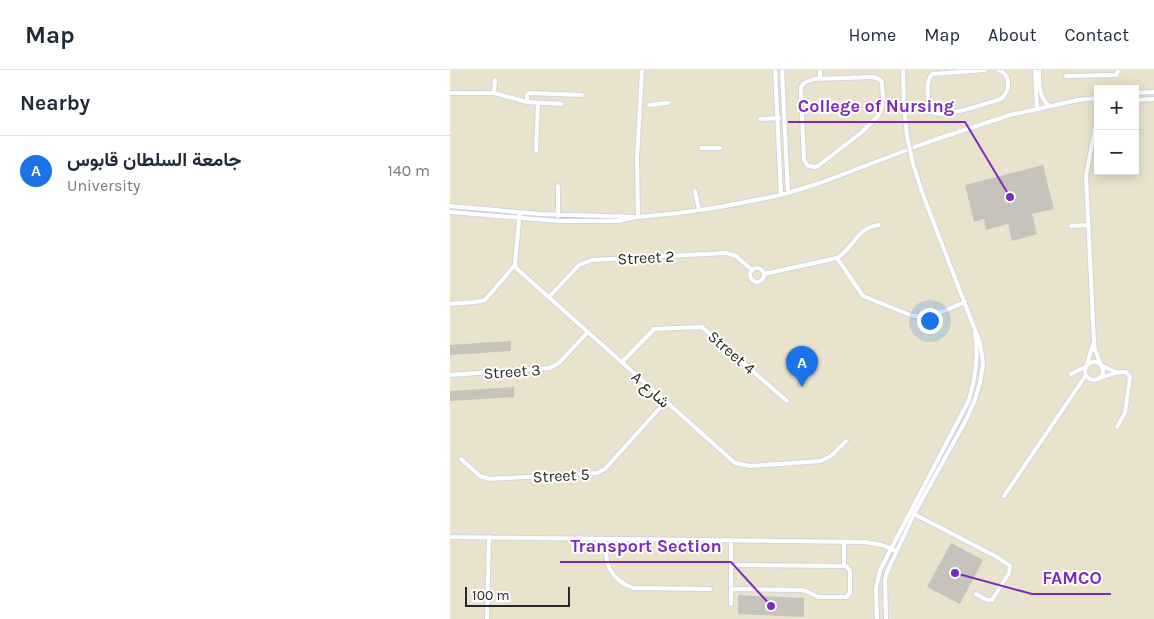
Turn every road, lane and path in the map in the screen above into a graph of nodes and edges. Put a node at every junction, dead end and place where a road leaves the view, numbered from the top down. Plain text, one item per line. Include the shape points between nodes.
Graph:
1 (642, 70) edge
2 (775, 70) edge
3 (782, 70) edge
4 (820, 70) edge
5 (861, 70) edge
6 (903, 70) edge
7 (985, 70) edge
8 (998, 70) edge
9 (1037, 70) edge
10 (1119, 70) edge
11 (948, 71) edge
12 (1065, 71) edge
13 (862, 77) junction
14 (820, 79) junction
15 (495, 80) dead end
16 (1154, 92) edge
17 (450, 93) edge
18 (494, 94) junction
19 (582, 94) dead end
20 (1139, 94) edge
21 (1094, 99) edge
22 (1154, 99) edge
23 (1139, 100) edge
24 (527, 102) junction
25 (668, 102) dead end
26 (538, 104) junction
27 (562, 104) dead end
28 (649, 105) dead end
29 (1049, 106) junction
30 (1037, 108) junction
31 (777, 118) junction
32 (784, 118) junction
33 (760, 119) dead end
34 (1095, 130) edge
35 (701, 148) dead end
36 (720, 148) dead end
37 (536, 151) dead end
38 (558, 186) dead end
39 (695, 191) dead end
40 (788, 193) junction
41 (781, 195) junction
42 (450, 206) edge
43 (699, 210) junction
44 (450, 212) edge
45 (520, 212) junction
46 (558, 215) junction
47 (638, 217) junction
48 (520, 219) junction
49 (558, 221) junction
50 (1088, 225) junction
51 (879, 226) dead end
52 (1072, 226) dead end
53 (837, 258) junction
54 (515, 265) junction
55 (752, 270) junction
56 (764, 274) junction
57 (549, 297) junction
58 (965, 302) junction
59 (450, 304) edge
60 (973, 324) junction
61 (588, 332) junction
62 (1094, 342) junction
63 (622, 362) junction
64 (1086, 366) junction
65 (1102, 366) junction
66 (1116, 372) junction
67 (450, 375) edge
68 (1086, 375) junction
69 (1100, 378) junction
70 (666, 401) junction
71 (787, 401) dead end
72 (1117, 427) dead end
73 (846, 441) dead end
74 (461, 459) dead end
75 (1004, 496) dead end
76 (914, 514) junction
77 (450, 537) edge
78 (489, 538) junction
79 (605, 540) junction
80 (730, 541) junction
81 (844, 542) junction
82 (890, 549) junction
83 (896, 551) junction
84 (731, 564) junction
85 (844, 566) junction
86 (710, 589) dead end
87 (731, 589) junction
88 (976, 594) dead end
89 (731, 604) dead end
90 (487, 619) edge
91 (877, 619) edge
92 (886, 619) edge

1 - 47 lane via 637,158
2 - 31 lane
3 - 32 lane
4 - 14 lane
5 - 13 lane
6 - 58 lane, bridge via 907,136 914,164
7 - 11 lane
8 - 11 lane via 1008,78 1008,89 1001,99 934,114 929,106 928,79 932,74
9 - 29 lane via 1040,91
9 - 30 lane
10 - 12 lane via 1116,75 1066,76
13 - 14 lane
13 - 14 lane via 874,77 882,82 883,99 878,116 818,166 811,167 804,160 802,87 808,80
15 - 18 lane
16 - 20 lane
17 - 18 lane
18 - 24 lane
19 - 24 lane via 529,93
21 - 29 lane
22 - 23 lane
24 - 26 lane
25 - 28 lane
26 - 27 lane
26 - 37 lane
29 - 30 lane
30 - 40 lane via 992,120
31 - 32 lane
31 - 33 lane
31 - 41 lane
32 - 40 lane
34 - 50 lane via 1087,169
35 - 36 lane
38 - 46 lane
39 - 43 lane
40 - 41 lane
41 - 43 lane
42 - 45 lane
43 - 47 lane
44 - 48 lane
45 - 46 lane
45 - 48 lane
46 - 47 lane
46 - 49 lane
47 - 49 lane via 618,221
48 - 49 lane
48 - 54 lane
50 - 52 lane
50 - 62 lane
51 - 53 lane via 862,231
53 - 56 lane
53 - 58 lane via 862,296 918,318
54 - 57 lane, A شارع
54 - 59 lane via 484,300
55 - 56 lane via 759,268
55 - 56 lane via 750,278 756,282 762,281
55 - 57 lane, Street 2 via 736,256 726,253 592,260 578,265
57 - 61 lane, A شارع
58 - 60 lane
60 - 76 lane via 983,363 980,383 966,420
60 - 82 lane via 977,363 969,400
61 - 63 lane, A شارع
61 - 67 lane, Street 3 via 559,363 550,368
62 - 64 lane
62 - 65 lane
63 - 70 lane, A شارع
63 - 71 lane, Street 4 via 654,329 702,328
64 - 65 lane via 1096,362
64 - 68 lane
64 - 68 lane via 1072,374
65 - 66 lane
65 - 69 lane
66 - 69 lane
66 - 72 lane via 1126,372 1130,377 1125,413
68 - 69 lane via 1094,380
68 - 75 lane
70 - 73 lane, A شارع via 730,460 744,466 821,461
70 - 74 lane, Street 5 via 605,469 597,473 489,479 480,476
76 - 83 lane
76 - 88 lane via 1010,566 992,600
77 - 78 lane
78 - 79 lane
78 - 90 lane
79 - 80 lane
79 - 86 lane via 608,566 624,585 633,588
80 - 81 lane
80 - 84 lane
81 - 82 lane via 873,543
81 - 85 lane
82 - 83 lane
82 - 91 lane via 877,579
83 - 92 lane via 885,580
84 - 85 lane
84 - 87 lane
85 - 87 lane via 850,571 850,593 846,597 818,597 803,590
87 - 89 lane

